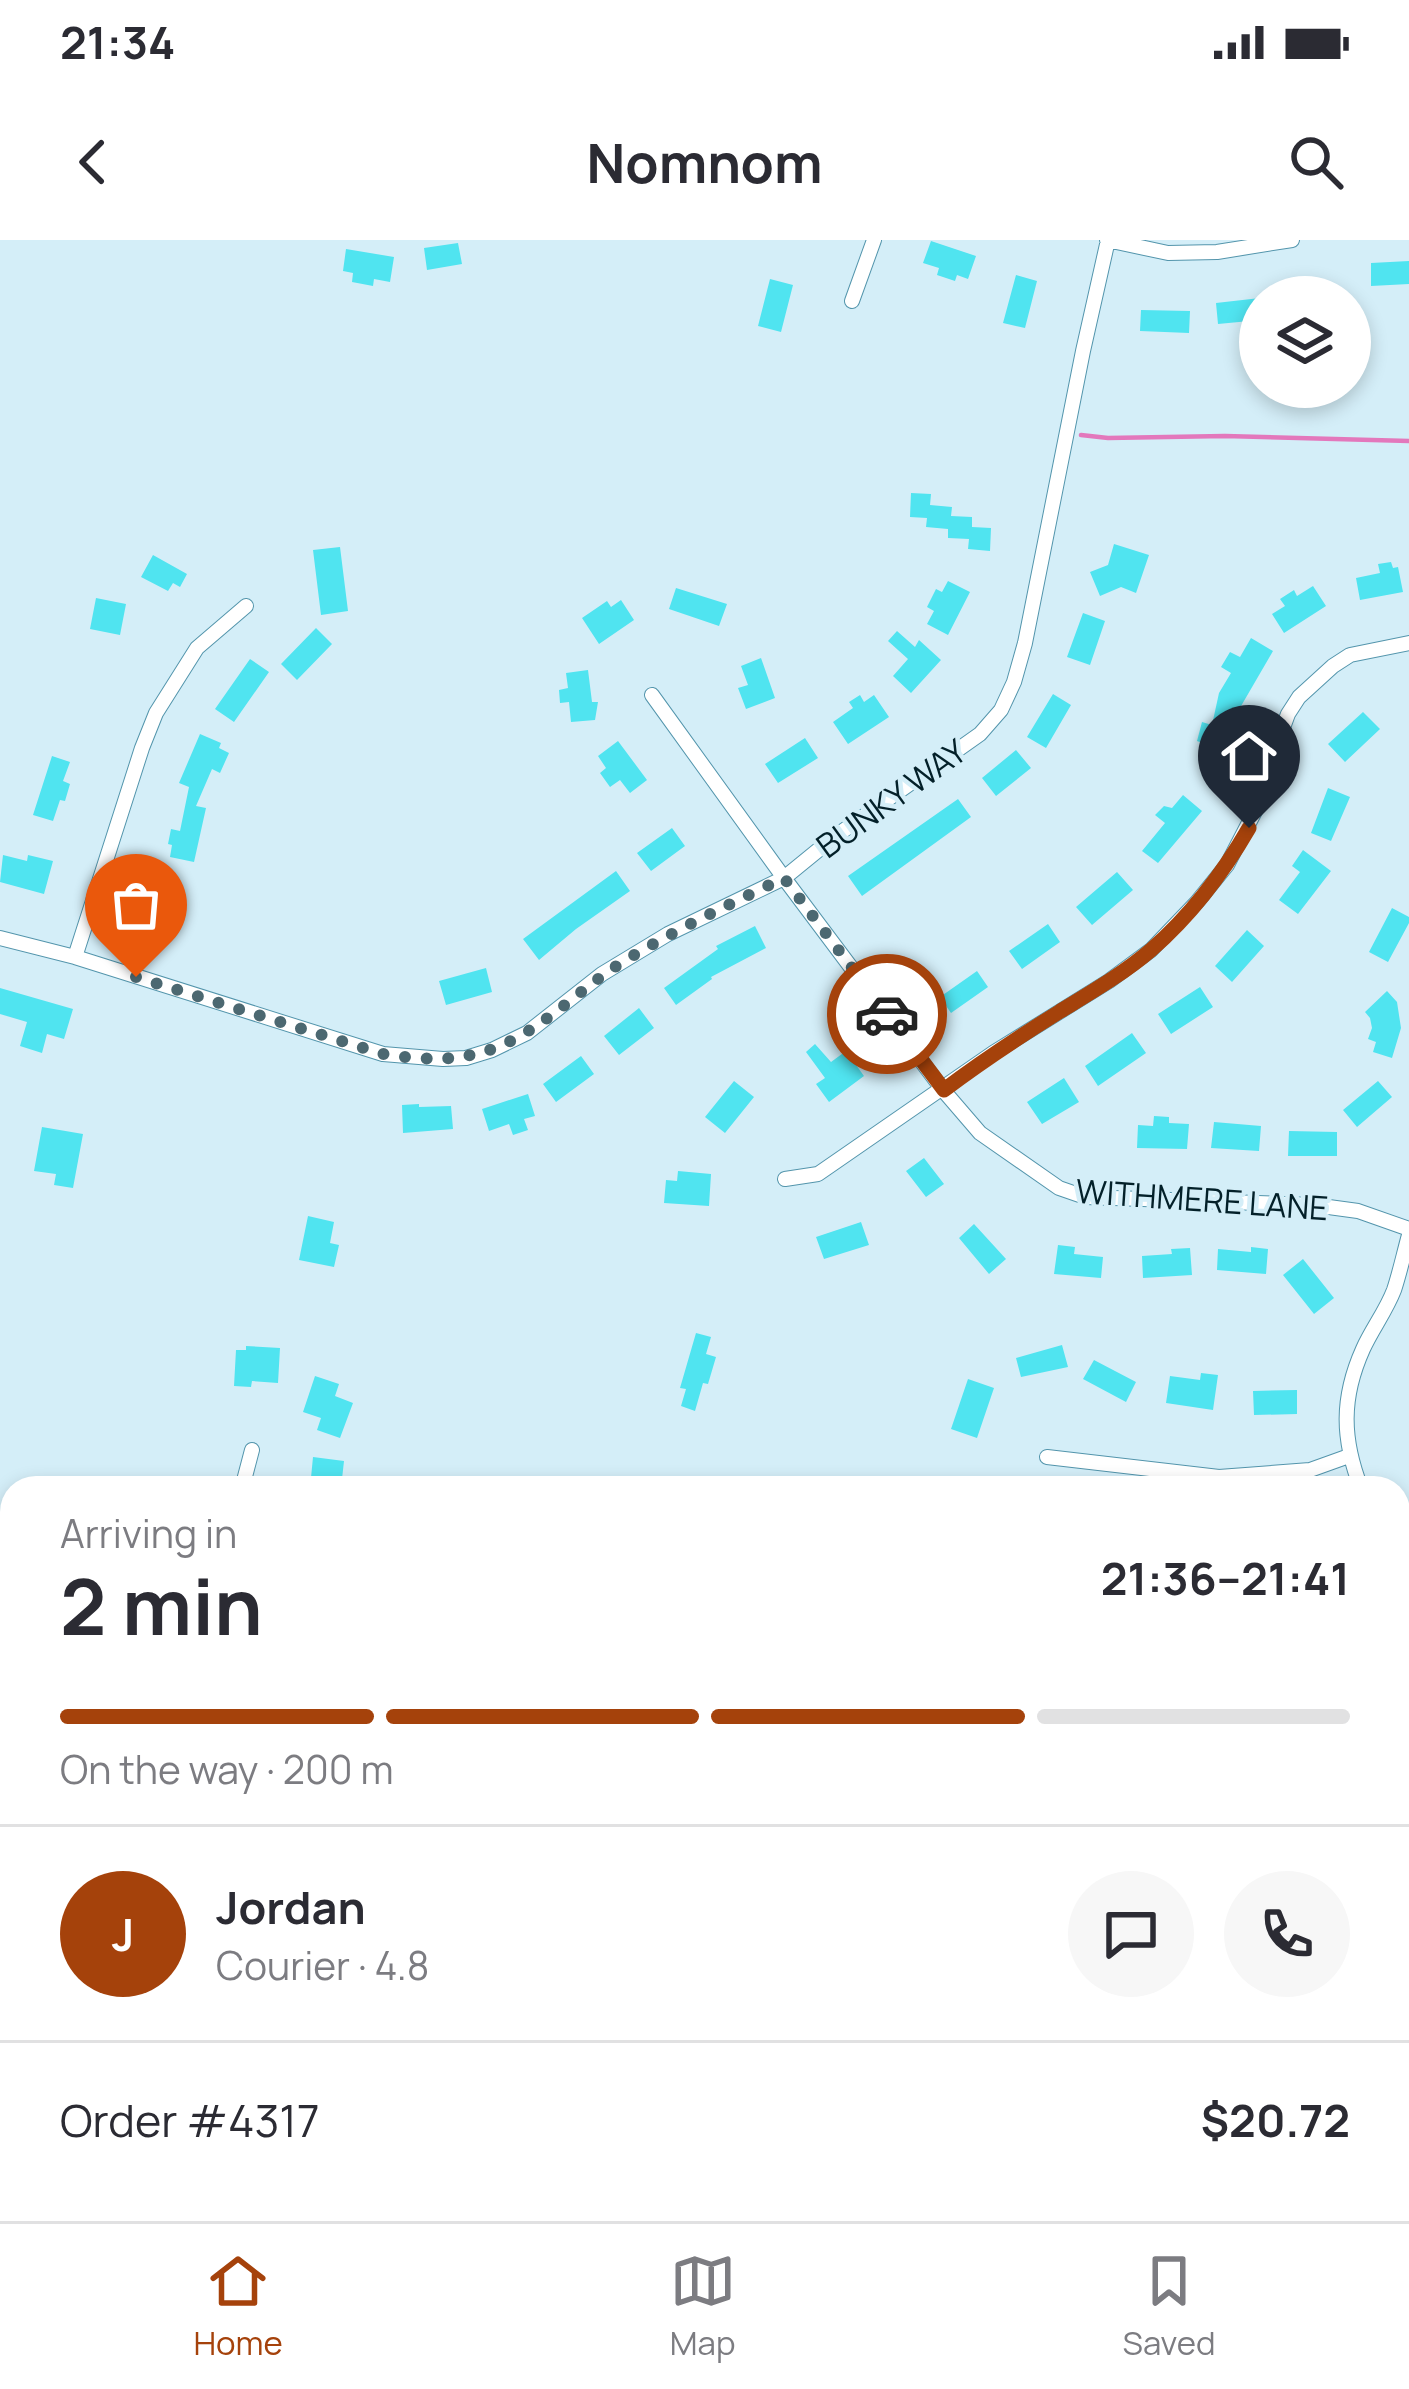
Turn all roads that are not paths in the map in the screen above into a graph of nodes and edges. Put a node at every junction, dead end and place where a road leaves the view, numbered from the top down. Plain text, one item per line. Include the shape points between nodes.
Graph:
1 (874, 240) edge
2 (1108, 240) edge
3 (1292, 240) edge
4 (852, 301) dead end
5 (246, 605) dead end
6 (1409, 643) edge
7 (652, 695) dead end
8 (784, 878) junction
9 (0, 938) edge
10 (75, 957) junction
11 (944, 1090) junction
12 (785, 1179) dead end
13 (1409, 1232) edge
14 (252, 1450) dead end
15 (1349, 1456) junction
16 (1047, 1457) dead end
17 (245, 1476) edge
18 (1210, 1476) edge
19 (1232, 1476) edge
20 (1356, 1476) edge

1 - 4 street
2 - 3 street via 1168,253
2 - 8 street, BUNKY WAY via 1025,643 1001,710 980,734
5 - 10 street via 197,648 157,713
6 - 11 street via 1350,655 1299,697 1265,793 1227,865 1151,950
7 - 8 street, WITHMERE LANE
8 - 10 street, BUNKY WAY via 668,934 527,1033 466,1058 383,1054
8 - 11 street, WITHMERE LANE
9 - 10 street, BUNKY WAY
11 - 12 street via 818,1174
11 - 13 street, WITHMERE LANE via 980,1133 1085,1197 1314,1205 1358,1211
13 - 15 street via 1393,1293 1353,1376
14 - 17 street
15 - 19 street via 1310,1470
15 - 20 street
16 - 18 street

